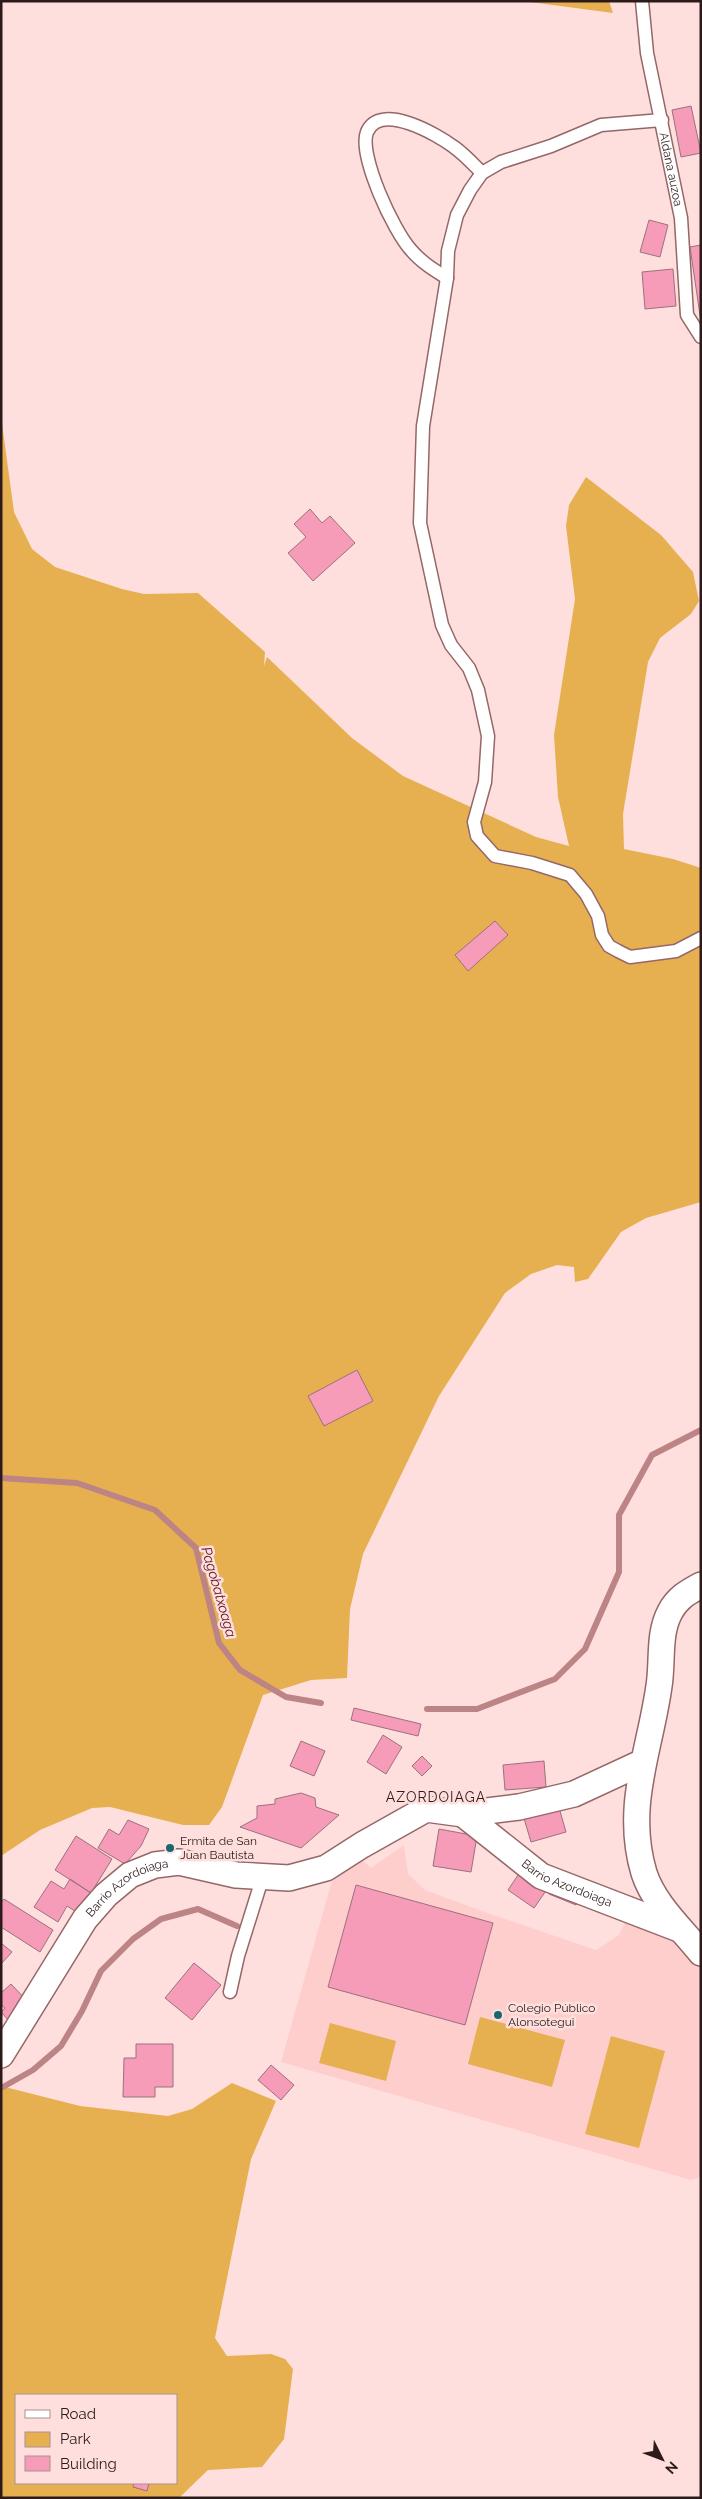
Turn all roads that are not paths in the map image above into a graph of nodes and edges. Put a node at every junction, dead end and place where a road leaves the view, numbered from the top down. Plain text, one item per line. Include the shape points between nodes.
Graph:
1 (642, 1) edge
2 (662, 120) junction
3 (482, 173) junction
4 (447, 278) junction
5 (701, 336) edge
6 (701, 938) edge
7 (701, 1585) edge
8 (643, 1762) junction
9 (463, 1814) junction
10 (263, 1876) junction
11 (684, 1931) junction
12 (701, 1953) edge
13 (230, 1992) dead end
14 (1, 2055) edge

1 - 2 lane, Aldana auzoa via 647,53
2 - 3 lane via 601,124 551,146 501,162
2 - 5 lane, Aldana auzoa via 681,218 687,315
3 - 4 lane via 457,215 448,251
3 - 4 lane via 455,147 414,125 400,120 381,120 368,130 365,142 378,194 410,250
4 - 6 lane via 423,426 420,523 442,625 451,645 469,668 478,690 488,736 485,782 474,822 477,836 495,856 570,875 598,916 608,946 630,956 676,951
7 - 8 street via 683,1594 670,1610 664,1628 659,1686
8 - 9 street, Barrio Azordoiaga via 574,1794 519,1807
8 - 11 street via 636,1801 637,1842 645,1875 661,1906
9 - 10 street, Barrio Azordoiaga via 426,1809 326,1868 289,1878
9 - 11 street, Barrio Azordoiaga via 541,1876
10 - 13 lane
10 - 14 street, Barrio Azordoiaga via 236,1875 179,1862 155,1865 130,1876 106,1895 85,1919
11 - 12 street

